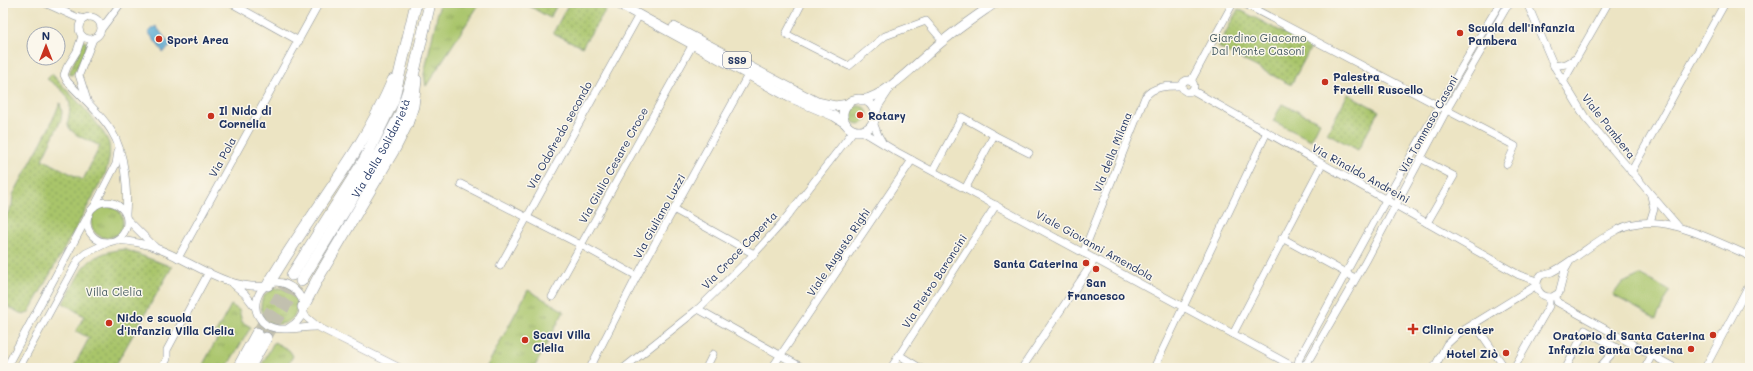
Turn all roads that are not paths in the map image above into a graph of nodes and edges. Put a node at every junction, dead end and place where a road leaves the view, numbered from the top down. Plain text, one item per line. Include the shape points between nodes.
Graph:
1 (45, 3) edge
2 (121, 3) edge
3 (231, 3) edge
4 (319, 3) edge
5 (416, 3) edge
6 (430, 3) edge
7 (617, 3) edge
8 (630, 3) edge
9 (802, 3) edge
10 (996, 3) edge
11 (1233, 3) edge
12 (1243, 3) edge
13 (1500, 3) edge
14 (1511, 3) edge
15 (1527, 3) edge
16 (1608, 3) edge
17 (1725, 3) edge
18 (987, 6) edge
19 (115, 13) junction
20 (71, 15) junction
21 (639, 15) junction
22 (84, 19) junction
23 (97, 19) junction
24 (79, 26) junction
25 (102, 28) junction
26 (409, 32) junction
27 (82, 36) junction
28 (93, 39) junction
29 (421, 39) junction
30 (299, 41) junction
31 (943, 41) junction
32 (693, 44) junction
33 (1577, 58) junction
34 (1554, 66) junction
35 (79, 75) junction
36 (746, 78) junction
37 (65, 79) junction
38 (1191, 81) junction
39 (1563, 82) junction
40 (894, 83) junction
41 (1182, 86) junction
42 (1192, 90) junction
43 (862, 100) junction
44 (88, 104) junction
45 (848, 104) junction
46 (1439, 107) junction
47 (1446, 111) junction
48 (874, 118) junction
49 (845, 123) junction
50 (858, 130) junction
51 (1267, 132) junction
52 (994, 135) junction
53 (884, 143) junction
54 (118, 147) junction
55 (1029, 153) dead end
56 (1422, 159) junction
57 (912, 160) junction
58 (1322, 164) junction
59 (1507, 164) dead end
60 (933, 171) junction
61 (1632, 172) junction
62 (461, 184) dead end
63 (965, 188) junction
64 (1650, 194) junction
65 (1386, 200) junction
66 (996, 205) junction
67 (1396, 205) junction
68 (94, 207) junction
69 (675, 210) junction
70 (89, 214) junction
71 (527, 216) junction
72 (127, 217) junction
73 (1650, 222) junction
74 (1427, 223) junction
75 (1678, 226) junction
76 (1282, 238) junction
77 (113, 241) junction
78 (581, 245) junction
79 (157, 248) junction
80 (1083, 253) junction
81 (754, 254) junction
82 (1750, 256) edge
83 (178, 258) junction
84 (1095, 259) junction
85 (1570, 261) junction
86 (500, 266) dead end
87 (209, 272) junction
88 (1552, 272) junction
89 (1346, 273) junction
90 (1519, 275) junction
91 (637, 276) junction
92 (1355, 278) junction
93 (1562, 281) junction
94 (232, 283) junction
95 (1750, 283) edge
96 (1537, 285) junction
97 (267, 286) junction
98 (1524, 291) junction
99 (1552, 296) junction
100 (552, 297) dead end
101 (256, 307) junction
102 (1183, 307) junction
103 (303, 308) junction
104 (698, 309) junction
105 (1474, 323) junction
106 (288, 328) junction
107 (318, 328) junction
108 (1233, 334) junction
109 (713, 354) dead end
110 (899, 355) junction
111 (1652, 355) junction
112 (780, 356) junction
113 (6, 368) edge
114 (19, 368) edge
115 (162, 368) edge
116 (238, 368) edge
117 (249, 368) edge
118 (400, 368) edge
119 (590, 368) edge
120 (624, 368) edge
121 (706, 368) edge
122 (772, 368) edge
123 (803, 368) edge
124 (891, 368) edge
125 (920, 368) edge
126 (1022, 368) edge
127 (1154, 368) edge
128 (1297, 368) edge
129 (1434, 368) edge
130 (1505, 368) edge
131 (1514, 368) edge
132 (1566, 368) edge
133 (1599, 368) edge
134 (1645, 368) edge
135 (1675, 368) edge
136 (1705, 368) edge

1 - 20 street
2 - 19 street
3 - 30 street
4 - 30 street, Via Pola
5 - 26 highway, Via della Solidarietà
6 - 29 highway, Via della Solidarietà
7 - 21 main road, Viale Giovanni Amendola / SS9
8 - 45 main road, SS9 via 817,102 835,106
9 - 31 street via 786,34 849,66 885,36 926,21
10 - 18 main road, SS9
11 - 38 street
12 - 46 street
13 - 46 street, Via Tommaso Casoni
14 - 47 street, Via Tommaso Casoni
15 - 34 street, Viale Pambera
16 - 33 street
17 - 61 street
18 - 31 main road, SS9
19 - 23 street
19 - 25 street
20 - 22 street
20 - 24 street
21 - 32 main road, Viale Giovanni Amendola / SS9
21 - 71 street, Via Odofredo secondo
22 - 23 street
22 - 24 street
23 - 25 street
24 - 27 street
25 - 28 street via 99,35
26 - 29 highway, Via della Solidarietà via 393,101 365,159 296,278 379,154 400,115 414,72
26 - 97 highway via 398,68 352,158
27 - 28 street via 89,40
27 - 37 street via 77,51 65,71
28 - 35 street
29 - 103 highway via 413,106 407,124
30 - 83 street, Via Pola
31 - 40 main road, SS9
32 - 36 main road, Viale Giovanni Amendola / SS9
32 - 78 street, Via Giulio Cesare Croce
33 - 34 street via 1566,64
33 - 39 street
34 - 39 street, Viale Pambera
35 - 37 street via 73,82
35 - 44 street
36 - 49 main road, Viale Giovanni Amendola / SS9
36 - 69 street, Via Giuliano Luzzi
37 - 44 street
38 - 41 street via 1185,81
38 - 42 street via 1194,86
39 - 61 street, Viale Pambera via 1585,117
40 - 43 main road, SS9 via 875,96
40 - 48 main road, SS9 via 878,105
41 - 42 street, Via Rinaldo Andreini via 1185,91
41 - 80 street, Via della Milana via 1156,89 1150,91 1146,97
42 - 51 street, Via Rinaldo Andreini
43 - 45 main road, SS9 via 854,100
43 - 48 main road, Viale Giovanni Amendola via 870,103
44 - 54 street via 112,132
45 - 49 main road via 843,115
46 - 47 street
46 - 65 street, Via Tommaso Casoni
47 - 56 street, Via Tommaso Casoni
47 - 59 street via 1515,146
48 - 50 main road, SS9 via 870,126
48 - 53 street, Viale Giovanni Amendola via 879,137
49 - 50 main road, Viale Giovanni Amendola / SS9
50 - 53 street, Viale Giovanni Amendola / SS9
50 - 81 street, Via Croce Coperta
51 - 58 street, Via Rinaldo Andreini
51 - 102 street
52 - 55 street
52 - 60 street via 962,117
52 - 63 street
53 - 57 street, Viale Giovanni Amendola
54 - 68 street via 116,164
54 - 72 street via 122,160
56 - 67 street, Via Tommaso Casoni
56 - 74 street via 1454,176
57 - 60 street, Viale Giovanni Amendola
57 - 112 street, Viale Augusto Righi
58 - 65 street, Via Rinaldo Andreini
58 - 76 street
60 - 63 street, Viale Giovanni Amendola
61 - 64 street, Viale Pambera
62 - 71 street
63 - 66 street, Viale Giovanni Amendola
64 - 73 street via 1654,209
64 - 75 street, Viale Pambera
65 - 67 street, Via Rinaldo Andreini
65 - 89 street, Via Tommaso Casoni
66 - 80 street, Viale Giovanni Amendola
66 - 110 street, Via Pietro Baroncini
67 - 74 street, Via Rinaldo Andreini
67 - 92 street, Via Tommaso Casoni
68 - 70 street
68 - 72 street via 99,203 112,202 123,209
69 - 81 street
69 - 91 street, Via Giuliano Luzzi
70 - 77 street via 87,221 91,234 96,238
70 - 113 street
71 - 78 street
71 - 86 street, Via Odofredo secondo
72 - 77 street via 125,232
72 - 79 street
73 - 75 street
73 - 85 street via 1633,224 1617,230
74 - 90 street, Via Rinaldo Andreini
75 - 82 street
76 - 89 street
76 - 108 street
77 - 79 street via 135,242
77 - 114 street via 86,253 78,260
78 - 91 street
78 - 100 street, Via Giulio Cesare Croce
79 - 83 street
80 - 84 street, Viale Giovanni Amendola
81 - 104 street, Via Croce Coperta
83 - 87 street
84 - 102 street, Viale Giovanni Amendola
84 - 126 street
85 - 88 street
85 - 93 street
87 - 94 street
87 - 115 street via 167,350 167,359
88 - 93 street
88 - 96 street via 1541,275
89 - 92 street
89 - 128 street, Via Tommaso Casoni via 1299,359
90 - 96 street, Via Rinaldo Andreini
90 - 98 street via 1525,282
91 - 119 street, Via Giuliano Luzzi
92 - 128 street, Via Tommaso Casoni via 1307,364
93 - 99 street via 1561,290
94 - 97 street via 249,287
94 - 101 street
95 - 136 street
96 - 98 street
96 - 99 street via 1542,295
97 - 101 street via 258,295
97 - 103 street via 280,282 292,286 300,295
98 - 105 street
99 - 111 street via 1557,302
99 - 131 street via 1549,306
101 - 106 street via 257,314 266,326 280,330
102 - 108 street, Viale Giovanni Amendola
102 - 127 street
103 - 106 street via 298,320
103 - 107 street via 305,316
104 - 112 street
104 - 120 street, Via Croce Coperta
105 - 129 street via 1447,344
105 - 130 street
106 - 107 street
107 - 118 street
108 - 128 street, Viale Giovanni Amendola
109 - 121 street
110 - 124 street, Via Pietro Baroncini
110 - 125 street
111 - 134 street
111 - 135 street
112 - 122 street, Viale Augusto Righi
112 - 123 street
116 - 117 highway via 262,336
132 - 133 street via 1585,330 1617,348

